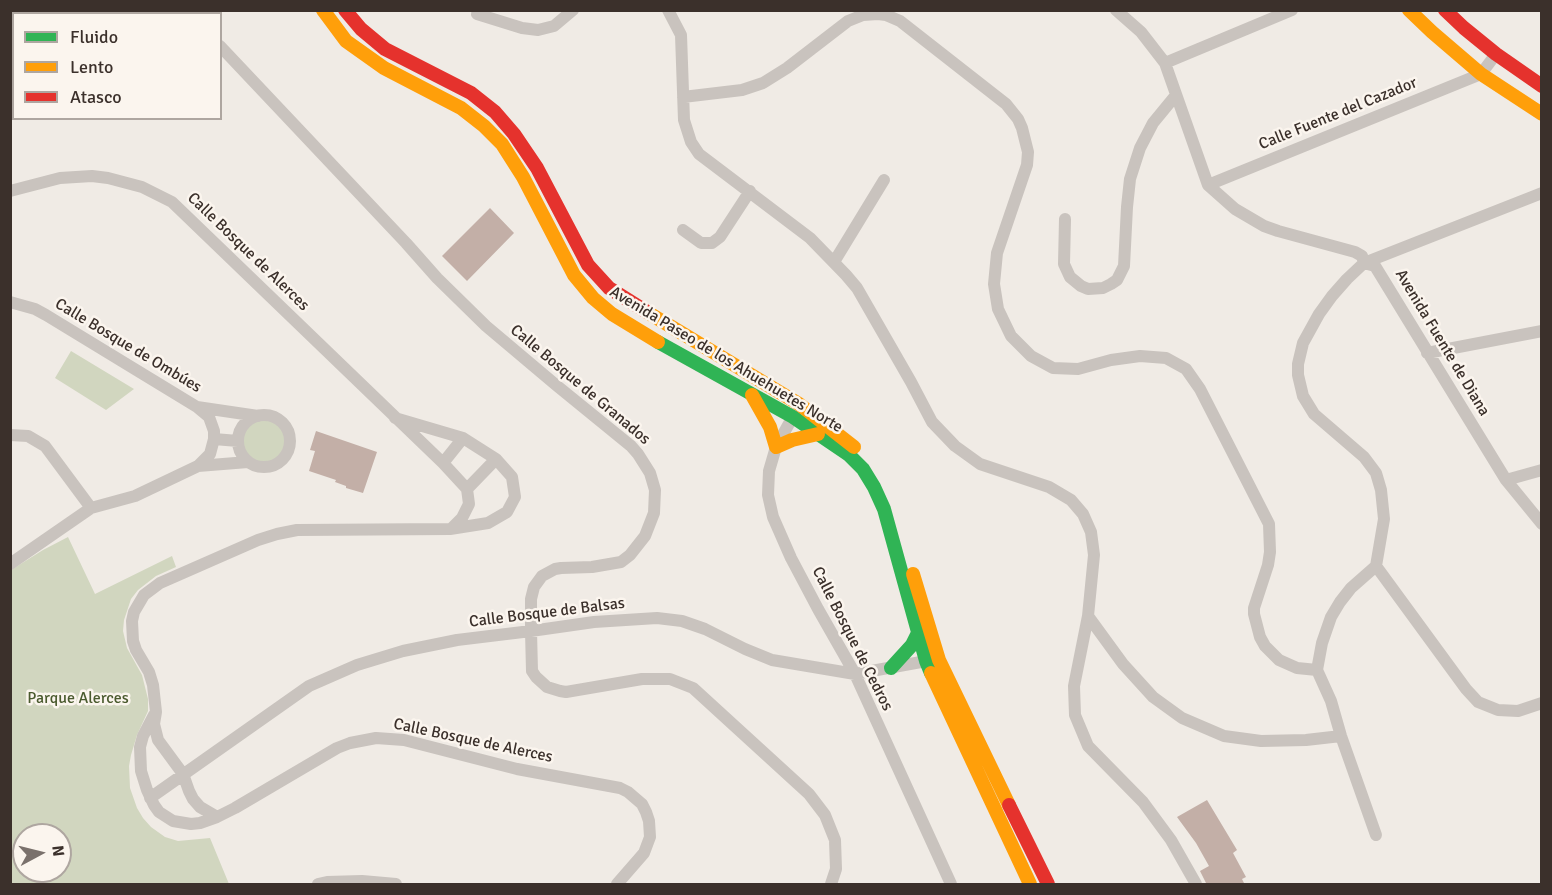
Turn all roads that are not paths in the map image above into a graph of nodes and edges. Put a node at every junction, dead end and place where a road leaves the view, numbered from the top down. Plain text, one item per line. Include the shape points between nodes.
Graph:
1 (322, 10) edge
2 (345, 10) edge
3 (573, 10) edge
4 (668, 10) edge
5 (1116, 10) edge
6 (1292, 10) edge
7 (1409, 10) edge
8 (1445, 10) edge
9 (1463, 10) edge
10 (477, 14) dead end
11 (1464, 28) junction
12 (222, 48) edge
13 (1496, 54) junction
14 (1165, 63) junction
15 (1481, 74) junction
16 (1542, 86) edge
17 (1176, 95) junction
18 (683, 97) junction
19 (1542, 114) edge
20 (884, 180) dead end
21 (1208, 185) junction
22 (10, 191) edge
23 (750, 191) junction
24 (1542, 193) edge
25 (1065, 219) dead end
26 (683, 230) dead end
27 (834, 262) junction
28 (1364, 263) junction
29 (10, 302) edge
30 (1542, 330) edge
31 (1427, 353) junction
32 (750, 392) junction
33 (197, 407) junction
34 (796, 411) junction
35 (258, 416) junction
36 (395, 418) junction
37 (818, 434) junction
38 (10, 435) edge
39 (463, 438) junction
40 (214, 439) junction
41 (238, 441) junction
42 (776, 447) junction
43 (496, 459) junction
44 (248, 462) junction
45 (444, 463) junction
46 (198, 466) junction
47 (1542, 470) edge
48 (1506, 480) junction
49 (467, 489) junction
50 (91, 508) junction
51 (1542, 524) edge
52 (450, 529) junction
53 (10, 564) edge
54 (1376, 566) junction
55 (1088, 616) junction
56 (531, 631) junction
57 (918, 633) junction
58 (933, 660) junction
59 (891, 668) junction
60 (1317, 670) junction
61 (855, 674) junction
62 (1542, 703) edge
63 (156, 712) junction
64 (1341, 736) junction
65 (183, 774) junction
66 (150, 798) junction
67 (217, 817) junction
68 (1377, 835) dead end
69 (318, 885) edge
70 (396, 885) edge
71 (617, 885) edge
72 (831, 885) edge
73 (951, 885) edge
74 (1030, 885) edge
75 (1048, 885) edge
76 (1196, 885) edge

1 - 32 street, Avenida Paseo de los Ahuehuetes Norte via 346,41 384,68 460,108 502,144 574,275 593,298 632,326
2 - 34 street, Avenida Paseo de los Ahuehuetes Norte via 385,49 471,93 495,112 537,168 588,265 609,288 769,387
3 - 10 street via 554,27 538,30
4 - 18 street via 681,35
5 - 14 street, Avenida Fuente de Diana via 1142,32
6 - 14 street
7 - 15 street
8 - 11 street
9 - 11 street
11 - 13 street
12 - 56 street, Calle Bosque de Granados via 436,278 486,326 631,446 645,463 655,501 650,525 639,546 621,562 555,569 542,576 531,599
13 - 15 street
13 - 16 street
14 - 17 street, Avenida Fuente de Diana
15 - 19 street
15 - 21 street, Calle Fuente del Cazador
17 - 21 street, Avenida Fuente de Diana
17 - 25 street via 1153,123 1140,148 1130,179 1124,266 1110,285 1088,289 1070,277 1064,264
18 - 23 street via 684,120 695,148
18 - 60 street via 742,90 763,83 848,21 878,14 900,21 1006,104 1018,119 1028,153 997,254 994,285 998,309 1011,336 1031,356 1053,368 1078,369 1140,356 1166,358 1186,369 1269,524 1268,565 1254,608 1260,637 1279,660 1297,668
20 - 27 street
21 - 28 street, Avenida Fuente de Diana via 1250,219 1278,231 1355,252
22 - 36 street, Calle Bosque de Alerces via 60,178 108,178 134,184 172,202
23 - 26 street via 712,243 701,243
23 - 27 street via 810,237
24 - 28 street
27 - 55 street via 857,288 932,422 955,446 980,464 1049,487 1071,500 1083,514 1091,532 1094,555
28 - 31 street, Avenida Fuente de Diana via 1375,266 1380,273
28 - 54 street via 1319,314 1303,344 1298,375 1303,396 1314,414 1364,457 1376,473 1384,519
29 - 33 street, Calle Bosque de Ombúes via 46,315
30 - 31 street
31 - 48 street, Avenida Fuente de Diana
32 - 34 street, Avenida Paseo de los Ahuehuetes Norte
32 - 42 street via 770,427
33 - 35 street
33 - 40 street, Calle Bosque de Ombúes via 208,417
34 - 37 street, Avenida Paseo de los Ahuehuetes Norte
34 - 42 street, Calle Bosque de Cedros
34 - 58 street, Avenida Paseo de los Ahuehuetes Norte via 855,447 882,478 892,499
35 - 41 street via 240,430
35 - 44 street via 280,421 290,441 287,453 270,467
36 - 39 street, Calle Bosque de Alerces
36 - 45 street, Calle Bosque de Alerces
37 - 42 street
37 - 57 street, Avenida Paseo de los Ahuehuetes Norte via 849,455 874,487 884,509
38 - 50 street via 28,436 45,446
39 - 43 street, Calle Bosque de Alerces
39 - 45 street
40 - 41 street
40 - 46 street via 210,454
41 - 44 street via 240,453
42 - 61 street, Calle Bosque de Cedros via 767,483 773,517 791,558
43 - 49 street
43 - 52 street, Calle Bosque de Alerces via 512,477 515,497 507,512 488,523
44 - 46 street
45 - 49 street, Calle Bosque de Alerces
46 - 50 street via 135,496
47 - 48 street
48 - 51 street, Avenida Fuente de Diana
49 - 52 street via 468,504 462,518
50 - 53 street
52 - 63 street, Calle Bosque de Alerces via 297,530 258,540 151,588 138,603 132,631 136,650 153,685
54 - 60 street via 1351,588 1331,617
54 - 62 street via 1478,702 1498,710 1518,711
55 - 64 street via 1153,697 1182,718 1224,736 1262,741
55 - 76 street via 1074,686 1075,715 1088,746 1143,802 1171,840
56 - 61 street, Calle Bosque de Balsas via 594,622 657,618 682,621 772,660
56 - 65 street, Calle Bosque de Balsas via 457,640 357,665 309,686
56 - 72 street, Calle Bosque de Granados via 532,671 553,690 566,692 642,679 670,679 693,688 809,794 825,815 835,840 836,869
57 - 58 street, Avenida Paseo de los Ahuehuetes Norte
57 - 59 street
58 - 59 street, Calle Bosque de Balsas
58 - 74 street, Avenida Paseo de los Ahuehuetes Norte
58 - 75 street, Avenida Paseo de los Ahuehuetes Norte
59 - 61 street, Calle Bosque de Balsas
60 - 64 street
61 - 73 street, Calle Bosque de Cedros
63 - 65 street, Calle Bosque de Alerces via 158,740
63 - 66 street, Calle Bosque de Alerces via 140,747 141,771
64 - 68 street
65 - 66 street, Calle Bosque de Balsas
65 - 67 street, Calle Bosque de Alerces via 193,799
66 - 67 street, Calle Bosque de Alerces via 159,812 181,823 200,823
67 - 71 street, Calle Bosque de Alerces via 337,748 376,738 404,740 628,792 646,812 650,837 644,853
69 - 70 street via 362,881

